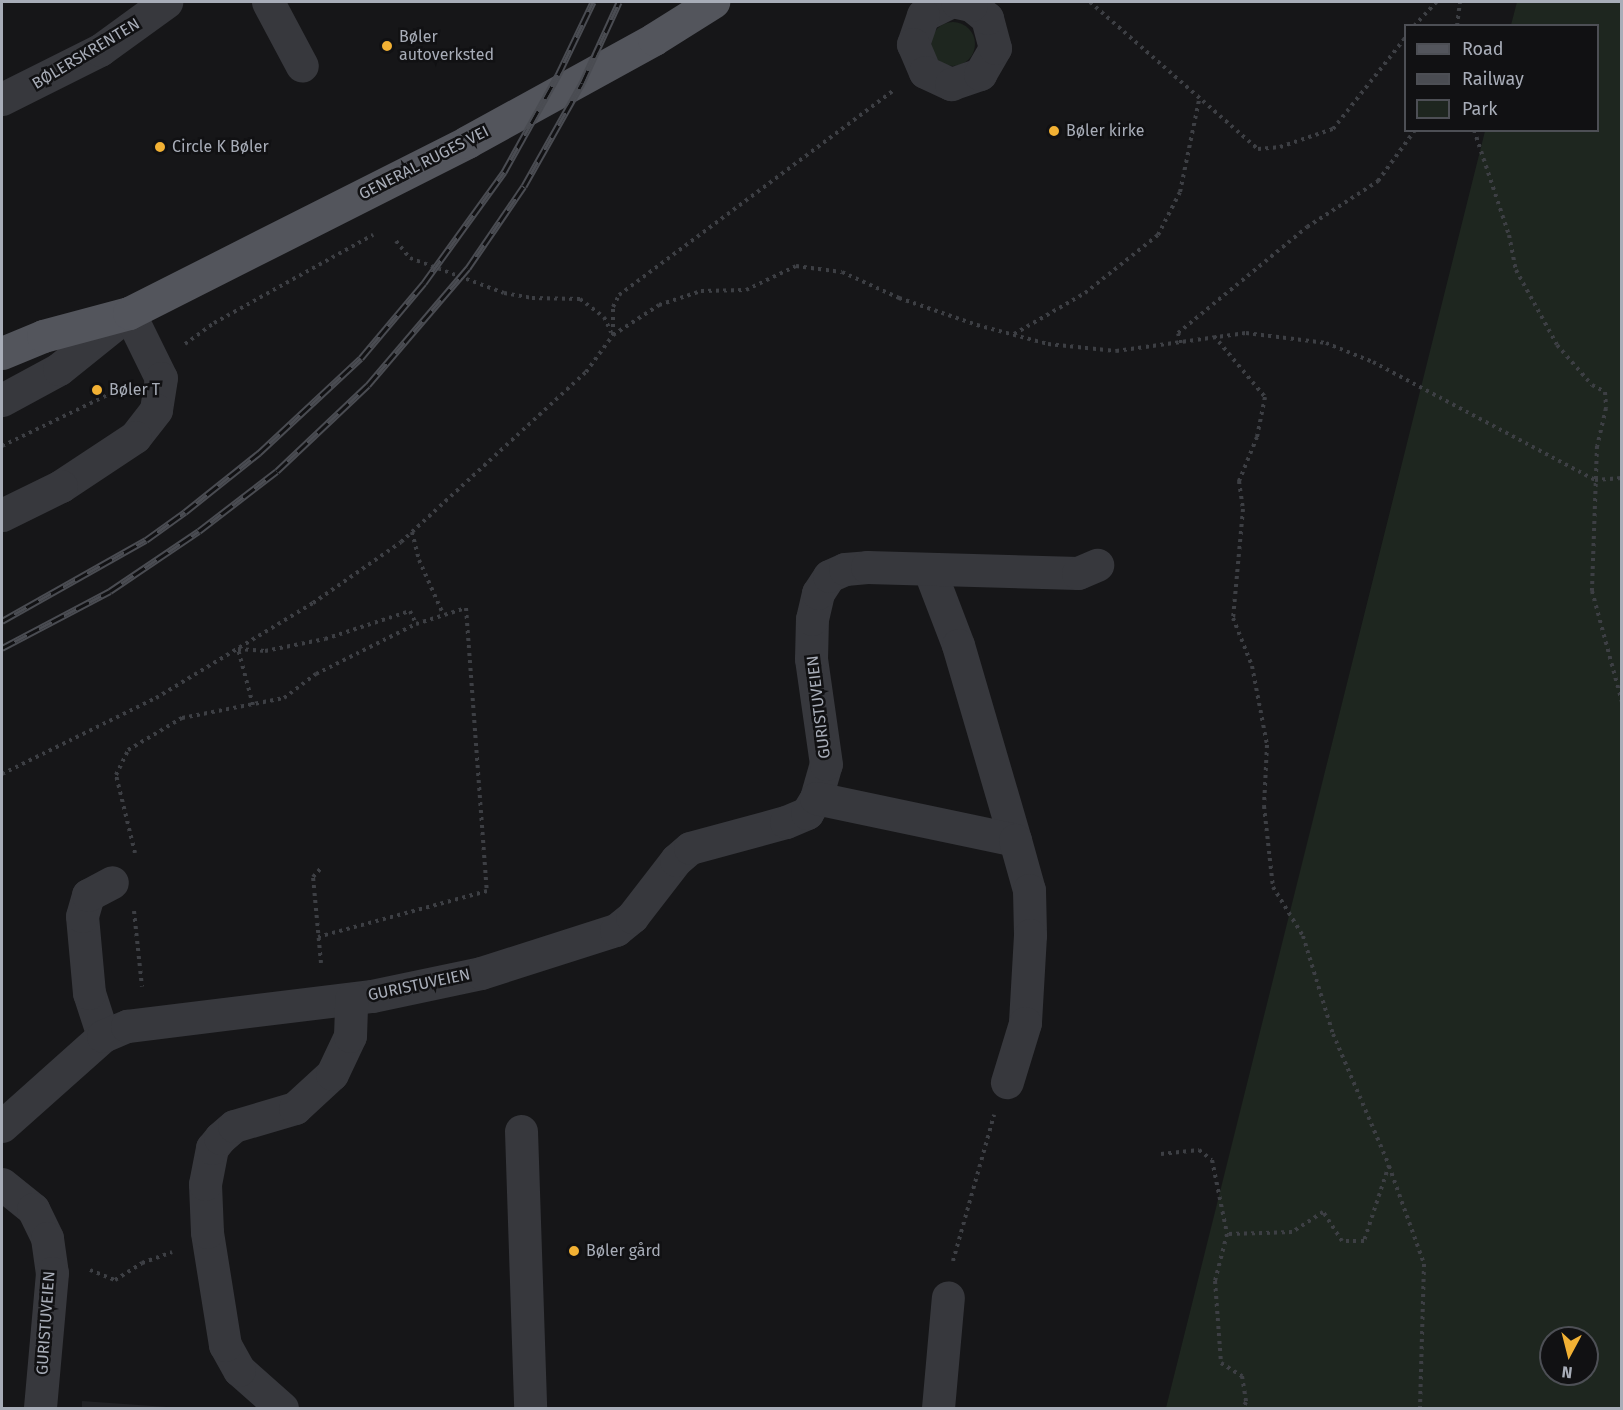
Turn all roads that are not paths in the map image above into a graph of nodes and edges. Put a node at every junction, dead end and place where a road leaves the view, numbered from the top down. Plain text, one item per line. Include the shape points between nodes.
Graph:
1 (166, 2) edge
2 (268, 2) edge
3 (713, 2) edge
4 (947, 2) edge
5 (302, 66) dead end
6 (2, 99) edge
7 (129, 313) junction
8 (2, 353) edge
9 (2, 400) edge
10 (2, 515) edge
11 (1097, 565) dead end
12 (929, 569) junction
13 (816, 798) junction
14 (1015, 840) junction
15 (127, 883) road end
16 (338, 1001) junction
17 (103, 1036) junction
18 (1007, 1082) road end
19 (2, 1126) edge
20 (521, 1131) dead end
21 (2, 1184) edge
22 (948, 1297) road end
23 (39, 1408) edge
24 (282, 1408) edge
25 (530, 1408) edge
26 (938, 1408) edge

1 - 6 street, BØLERSKRENTEN via 100,50
2 - 5 street
3 - 7 main road, GENERAL RUGES VEI via 487,131
4 - 4 street via 923,15 914,34 915,54 923,70 933,78 957,84 976,77 990,63 995,42 989,21 980,11
7 - 8 main road, GENERAL RUGES VEI via 43,336
7 - 9 street, GENERAL RUGES VEI via 58,369
7 - 10 street via 161,378 156,410 135,437 61,486
11 - 12 street, GURISTUVEIEN via 1078,573
12 - 13 street, GURISTUVEIEN via 845,568 829,576 818,593 812,619 811,659 826,764
12 - 14 street via 958,645
13 - 14 street
13 - 16 street, GURISTUVEIEN via 807,813 786,822 690,848 676,860 633,917 616,930 481,973
14 - 18 street via 1029,890 1030,935 1025,1023
15 - 17 street via 88,895 82,916 89,993
16 - 17 street, GURISTUVEIEN via 146,1024
16 - 24 street via 350,1036 332,1074 295,1108 234,1126 212,1148 205,1184 211,1267 225,1345 239,1370
17 - 19 street, GURISTUVEIEN
20 - 25 street
21 - 23 street, GURISTUVEIEN via 33,1209 47,1238 52,1273
22 - 26 street

